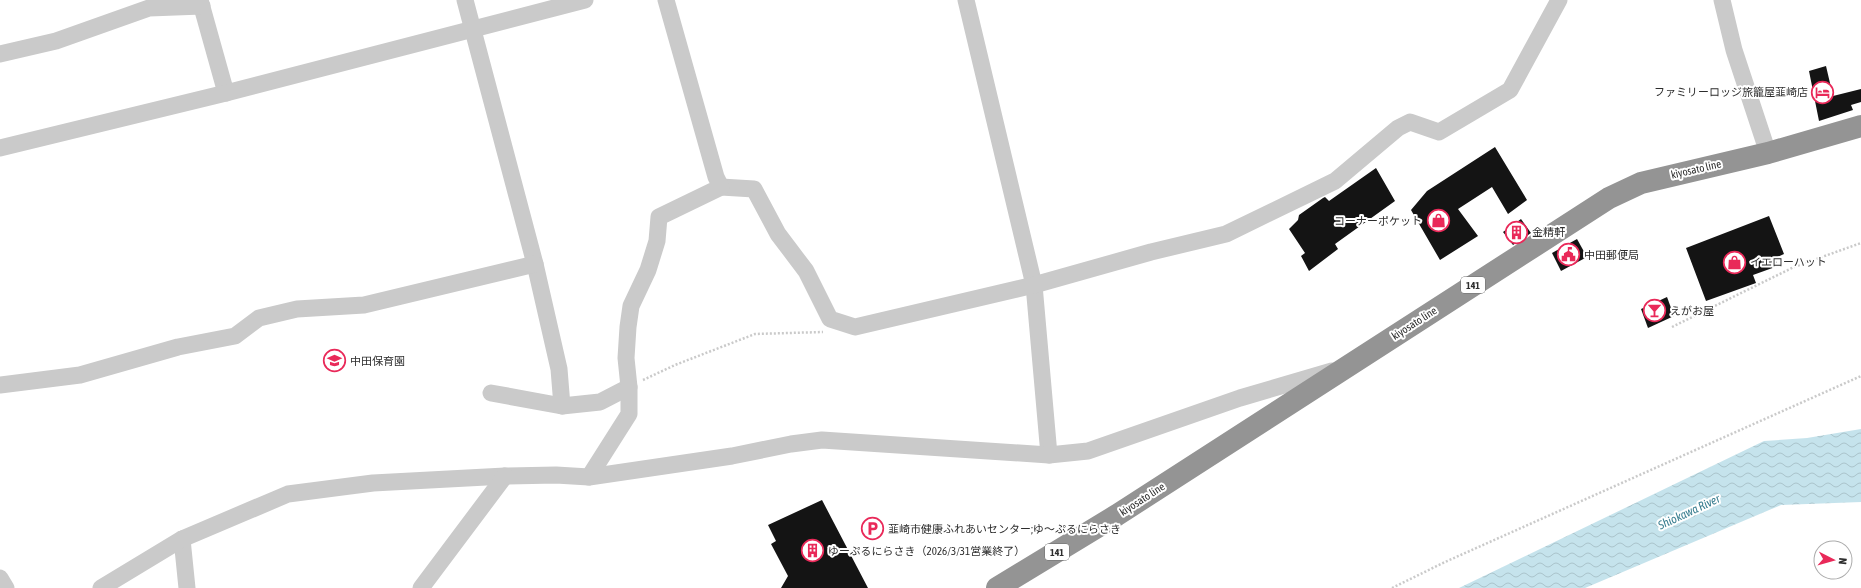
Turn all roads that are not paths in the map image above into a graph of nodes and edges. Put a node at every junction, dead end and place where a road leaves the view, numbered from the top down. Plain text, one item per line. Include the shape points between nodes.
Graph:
1 (465, 0) edge
2 (584, 0) edge
3 (666, 0) edge
4 (966, 0) edge
5 (1559, 0) edge
6 (1722, 0) edge
7 (201, 3) edge
8 (472, 29) junction
9 (0, 54) edge
10 (226, 94) junction
11 (1861, 126) edge
12 (0, 148) edge
13 (1768, 153) junction
14 (721, 187) junction
15 (534, 264) junction
16 (1034, 286) junction
17 (1346, 367) junction
18 (0, 384) edge
19 (629, 387) junction
20 (491, 393) dead end
21 (562, 406) junction
22 (1049, 454) junction
23 (504, 476) junction
24 (589, 477) junction
25 (182, 539) junction
26 (0, 578) edge
27 (6, 588) edge
28 (101, 588) edge
29 (187, 588) edge
30 (421, 588) edge
31 (997, 588) edge

1 - 8 street
2 - 8 street
3 - 14 street
4 - 16 street
5 - 16 street via 1510,90 1439,132 1410,122 1398,128 1335,181 1226,234 1151,252
6 - 13 street via 1734,50
7 - 9 street via 149,8 56,41
7 - 10 street
8 - 10 street
8 - 15 street
10 - 12 street
11 - 13 highway, kiyosato line / 141
13 - 17 highway, kiyosato line / 141 via 1641,184 1609,198
14 - 16 street via 754,189 778,234 806,272 830,319 855,327
14 - 19 street via 659,217 648,270 631,306 626,358
15 - 18 street via 364,305 297,309 258,318 235,336 178,347 80,375
15 - 21 street via 559,369
16 - 22 street
17 - 22 street via 1240,398 1088,451
17 - 31 highway, kiyosato line / 141
19 - 21 street via 600,402
19 - 24 street via 629,414
20 - 21 street
22 - 24 street via 822,440
23 - 24 street
23 - 25 street via 373,484 288,494
23 - 30 street
25 - 28 street
25 - 29 street
26 - 27 street

